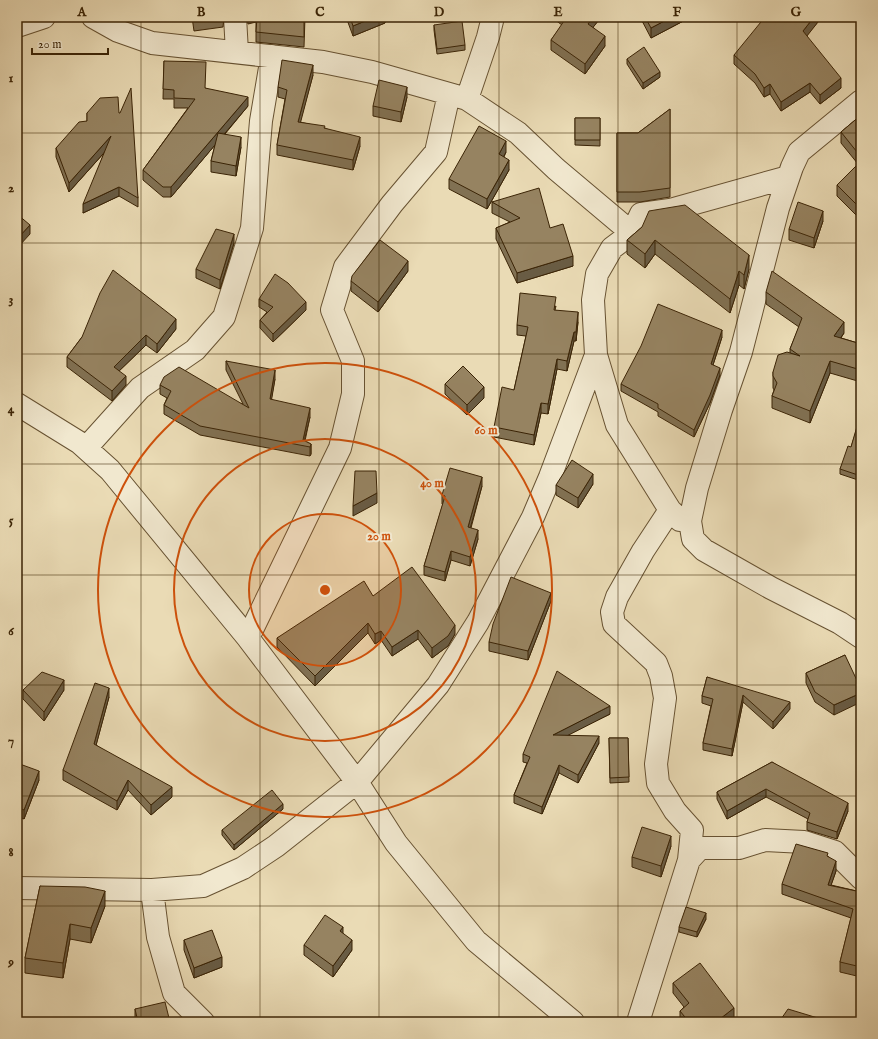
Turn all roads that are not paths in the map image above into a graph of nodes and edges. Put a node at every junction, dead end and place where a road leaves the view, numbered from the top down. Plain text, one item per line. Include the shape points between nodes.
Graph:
1 (44, 17) edge
2 (93, 17) edge
3 (235, 17) edge
4 (493, 17) edge
5 (17, 26) edge
6 (237, 52) junction
7 (272, 56) junction
8 (458, 96) junction
9 (861, 101) edge
10 (788, 177) junction
11 (632, 233) junction
12 (596, 355) junction
13 (17, 404) edge
14 (86, 448) junction
15 (670, 510) junction
16 (691, 531) junction
17 (861, 637) edge
18 (248, 638) junction
19 (358, 782) junction
20 (688, 860) junction
21 (861, 878) edge
22 (17, 888) edge
23 (152, 890) junction
24 (203, 1022) edge
25 (573, 1022) edge
26 (638, 1022) edge

1 - 5 street
2 - 6 street via 118,31 152,43
3 - 6 street
4 - 8 street via 488,37
6 - 7 street
7 - 8 street via 372,72
7 - 14 street via 261,121 252,228 224,316 195,350 140,388
8 - 11 street via 518,133 556,169
8 - 18 street via 436,152 392,204 345,267 332,310 353,361 353,394 340,448
9 - 10 street via 799,152
10 - 11 street via 670,210 642,214
10 - 16 street via 741,352 697,488 690,521
11 - 12 street via 612,248 597,274 592,300
12 - 15 street via 617,425
12 - 19 street via 533,517 478,622 438,685
13 - 14 street
14 - 18 street via 110,470
15 - 16 street
15 - 20 street via 643,551 617,597 612,612 614,624 656,663 661,676 665,698 656,764 658,783 675,810 692,830
16 - 17 street via 693,539 704,550 840,623
18 - 19 street
19 - 23 street via 276,846 243,868 203,886
19 - 25 street via 396,843 476,941
20 - 21 street via 700,848 740,848 765,840 785,840 804,842 835,852
20 - 26 street
22 - 23 street
23 - 24 street via 158,937 174,993

